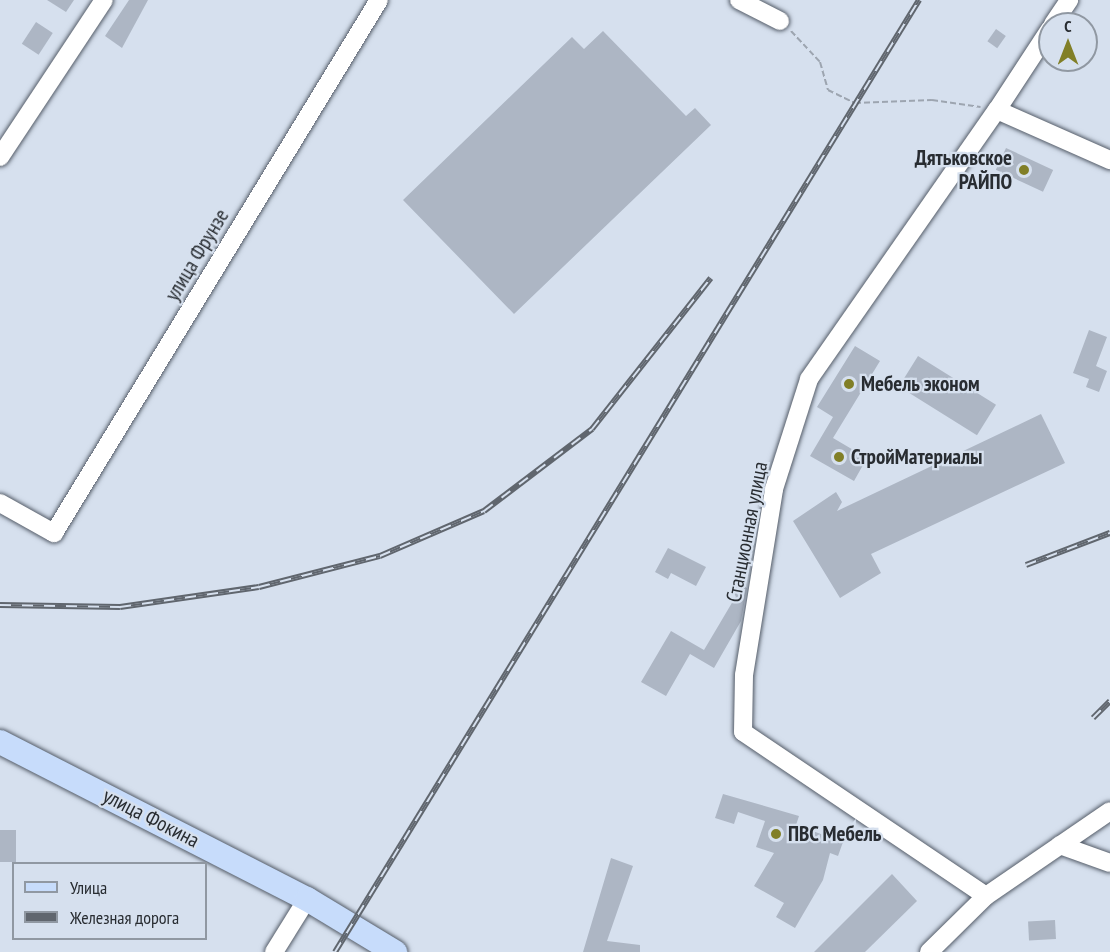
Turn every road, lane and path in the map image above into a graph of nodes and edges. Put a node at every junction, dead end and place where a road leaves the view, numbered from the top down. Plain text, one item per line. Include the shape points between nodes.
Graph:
1 (104, 0) edge
2 (379, 0) edge
3 (739, 0) edge
4 (780, 21) joint
5 (1038, 47) edge
6 (997, 110) junction
7 (0, 157) edge
8 (1110, 160) edge
9 (0, 503) edge
10 (0, 742) edge
11 (1110, 811) edge
12 (1060, 845) junction
13 (1110, 863) edge
14 (986, 896) junction
15 (307, 899) junction
16 (274, 952) edge
17 (394, 952) edge
18 (929, 952) edge

1 - 7 street
2 - 9 street, улица Фрунзе via 54,533
3 - 4 street
4 - 6 path via 820,62 828,90 855,103 932,100
5 - 6 street
6 - 8 street
6 - 14 street, Станционная улица via 809,379 774,489 744,675 743,732
10 - 15 main road, улица Фокина
11 - 12 street
12 - 13 street
12 - 14 street
14 - 18 street
15 - 16 street
15 - 17 main road, улица Фокина

